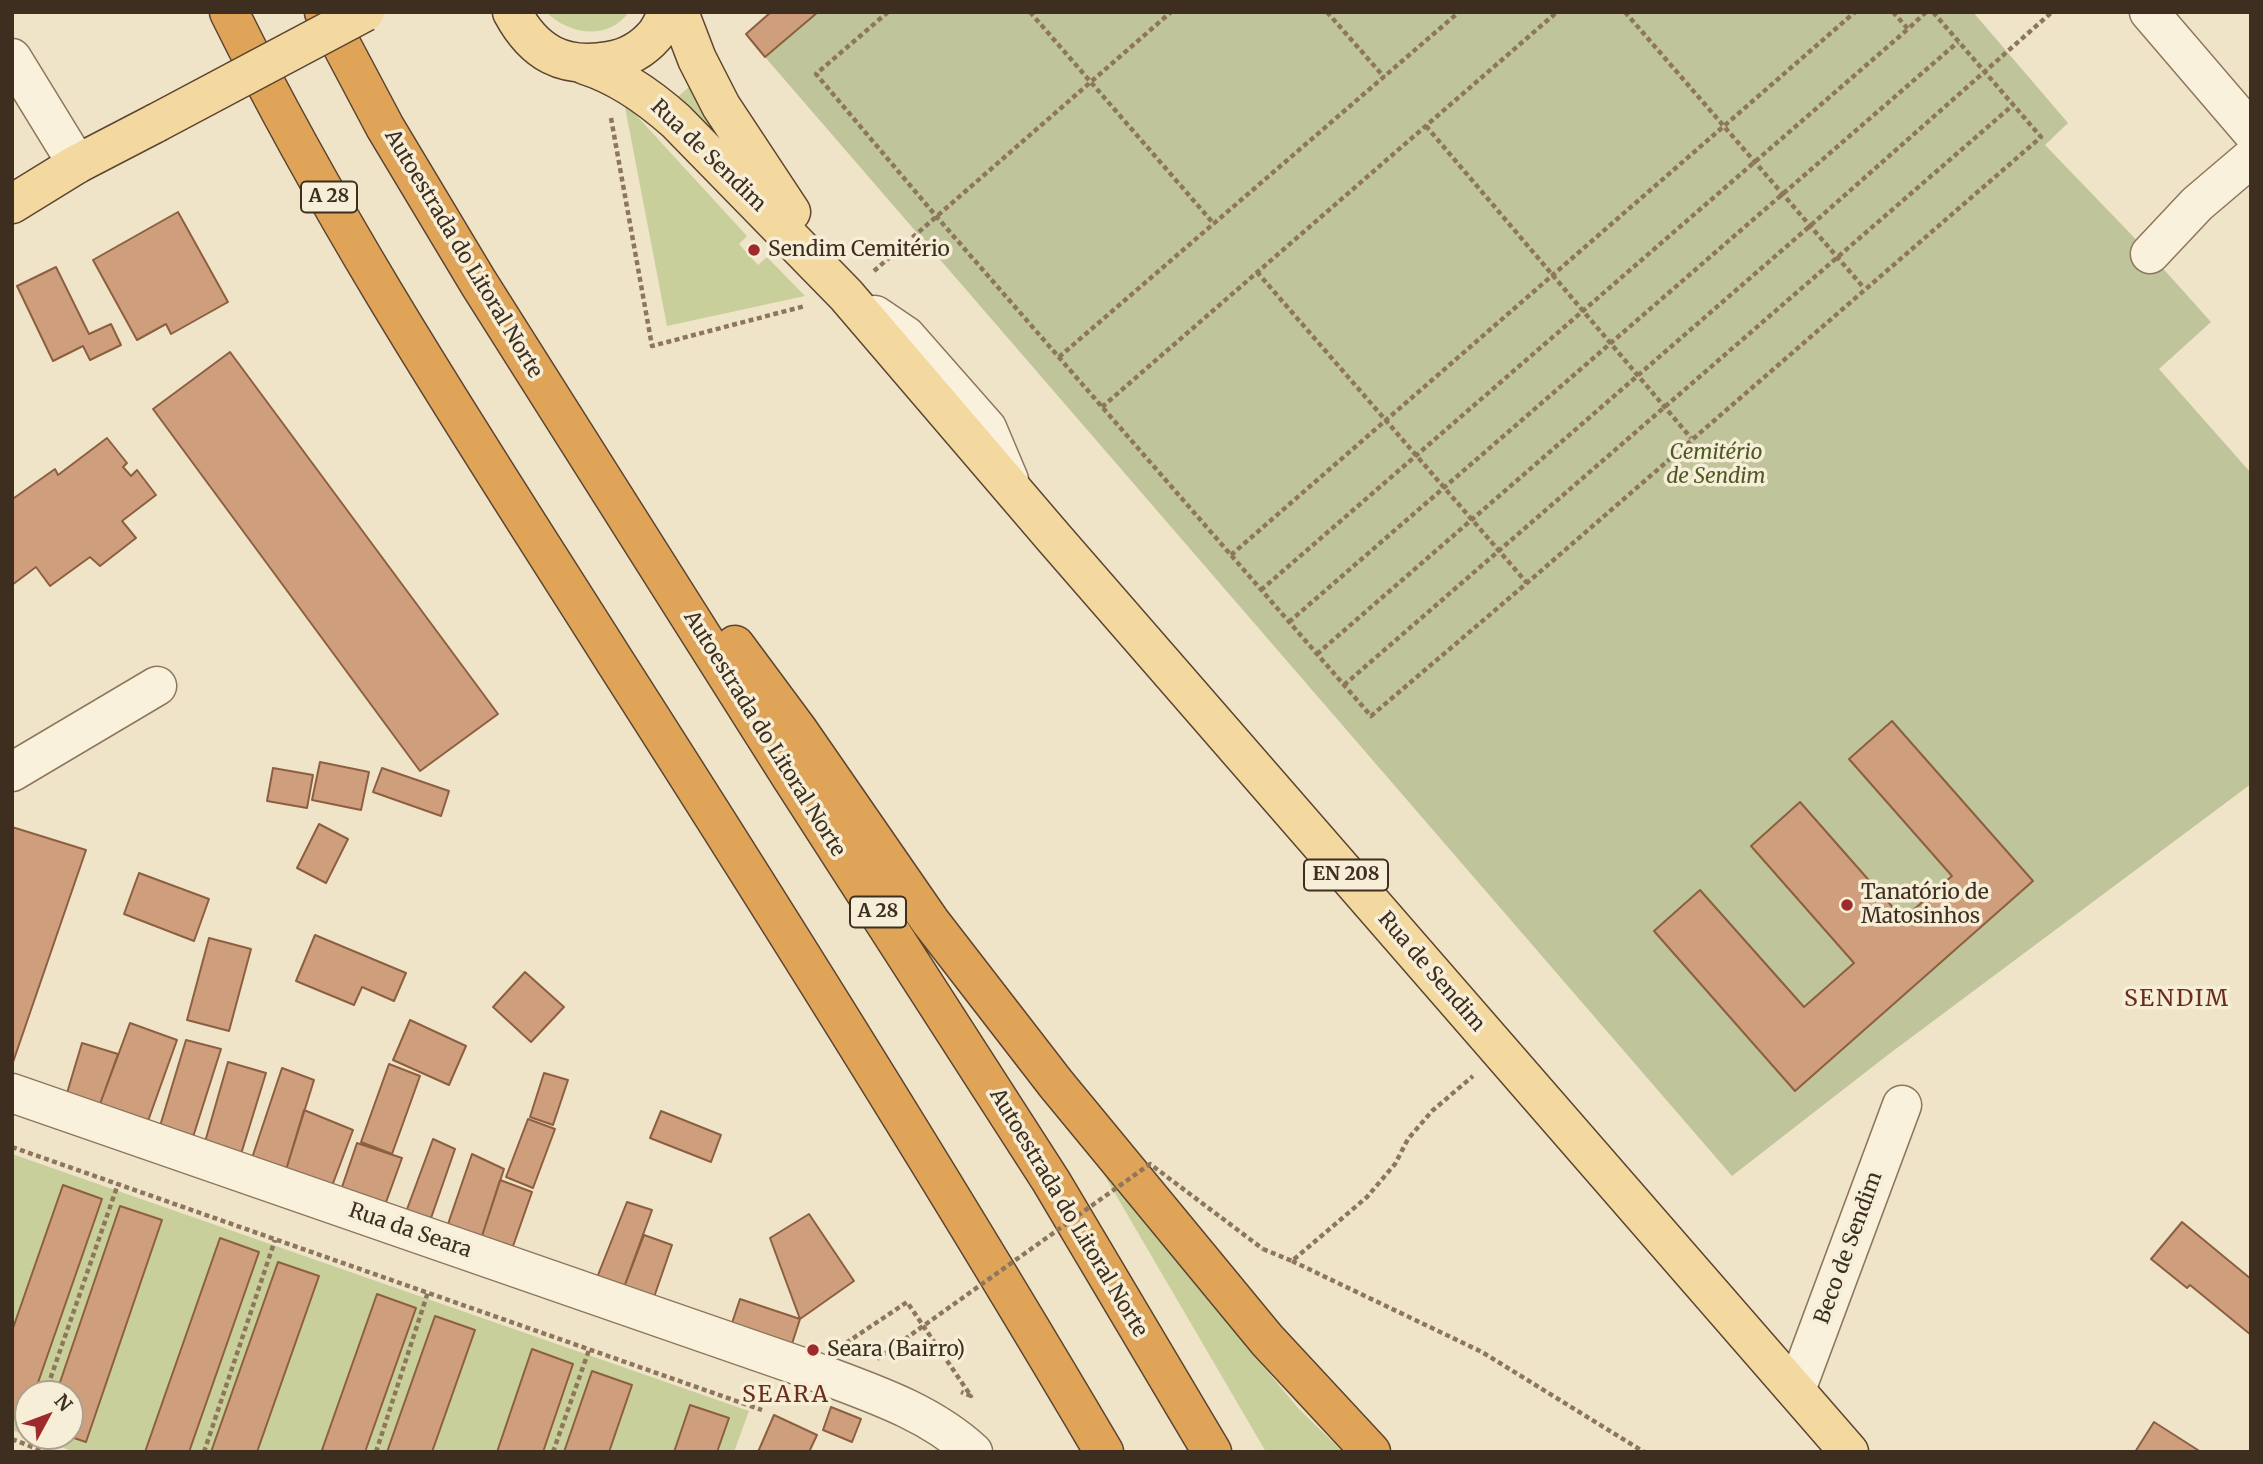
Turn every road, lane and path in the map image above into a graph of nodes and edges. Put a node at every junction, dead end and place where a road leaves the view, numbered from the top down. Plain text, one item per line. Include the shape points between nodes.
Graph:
1 (229, 12) edge
2 (324, 12) edge
3 (365, 12) edge
4 (668, 12) edge
5 (679, 12) edge
6 (888, 12) edge
7 (1030, 12) edge
8 (1171, 12) edge
9 (1327, 12) edge
10 (1459, 12) edge
11 (1557, 12) edge
12 (1625, 12) edge
13 (1855, 12) edge
14 (1893, 12) edge
15 (1926, 12) edge
16 (1933, 12) edge
17 (2052, 12) edge
18 (2149, 12) edge
19 (512, 18) edge
20 (1908, 29) junction
21 (1958, 42) junction
22 (12, 58) edge
23 (593, 68) junction
24 (1984, 73) junction
25 (1384, 77) junction
26 (1091, 82) junction
27 (2013, 105) junction
28 (2246, 118) edge
29 (1426, 126) junction
30 (1724, 126) junction
31 (2251, 158) edge
32 (1755, 163) junction
33 (77, 164) junction
34 (12, 177) edge
35 (1783, 194) junction
36 (12, 204) edge
37 (936, 216) junction
38 (1214, 223) junction
39 (1810, 226) junction
40 (2150, 254) dead end
41 (1837, 258) junction
42 (1257, 272) junction
43 (1553, 275) junction
44 (1864, 288) junction
45 (846, 295) junction
46 (1584, 311) junction
47 (1611, 342) junction
48 (1059, 357) junction
49 (537, 375) junction
50 (1638, 375) junction
51 (1102, 407) junction
52 (1665, 407) junction
53 (1386, 420) junction
54 (1692, 438) junction
55 (1417, 456) junction
56 (1444, 487) junction
57 (1471, 519) junction
58 (1499, 551) junction
59 (1231, 555) junction
60 (1527, 583) junction
61 (1261, 590) junction
62 (1289, 622) junction
63 (1317, 654) junction
64 (1344, 685) junction
65 (157, 686) dead end
66 (12, 772) edge
67 (1501, 1052) junction
68 (12, 1093) edge
69 (1902, 1105) dead end
70 (12, 1147) edge
71 (118, 1184) junction
72 (275, 1240) junction
73 (1292, 1261) junction
74 (428, 1292) junction
75 (589, 1350) junction
76 (888, 1363) dead end
77 (808, 1369) junction
78 (50, 1380) edge
79 (1796, 1390) junction
80 (960, 1392) dead end
81 (762, 1410) dead end
82 (1090, 1434) edge
83 (204, 1452) edge
84 (376, 1452) edge
85 (553, 1452) edge
86 (972, 1452) edge
87 (1104, 1452) edge
88 (1212, 1452) edge
89 (1371, 1452) edge
90 (1644, 1452) edge
91 (1849, 1452) edge

1 - 82 highway, A 28 via 429,366 798,949
2 - 49 highway, Autoestrada do Litoral Norte / A 28 via 404,159
3 - 33 main road, bridge
4 - 23 main road via 655,35 635,52
5 - 45 main road, Rua de Sendim via 722,106
6 - 37 path via 816,74
7 - 26 path
8 - 26 path
9 - 25 path
10 - 25 path
11 - 29 path
12 - 30 path
13 - 30 path
14 - 20 path
15 - 20 path
16 - 21 path
17 - 24 path
18 - 28 street
19 - 23 main road via 546,52
20 - 32 path
21 - 24 path
21 - 35 path
22 - 33 street
23 - 45 main road, Rua de Sendim via 650,98 676,121
23 - 45 path via 652,346
24 - 27 path
24 - 39 path
25 - 38 path
26 - 37 path
26 - 38 path
27 - 41 path
27 - 44 path via 2041,136
29 - 42 path
29 - 43 path
30 - 32 path
30 - 43 path
31 - 40 street via 2197,204
32 - 35 path
32 - 46 path
33 - 34 main road
33 - 36 main road
35 - 39 path
35 - 47 path
37 - 45 path
37 - 48 path
38 - 48 path
39 - 41 path
39 - 50 path
41 - 44 path
41 - 52 path
42 - 51 path
42 - 53 path
43 - 46 path
43 - 53 path
44 - 54 path
45 - 67 main road, Rua de Sendim / EN 208
46 - 47 path
46 - 55 path
47 - 50 path
47 - 56 path
48 - 51 path
49 - 88 highway, Autoestrada do Litoral Norte / A 28 via 1051,1181
49 - 89 highway via 798,730 930,921 1031,1052 1267,1340
50 - 52 path
50 - 57 path
51 - 59 path
52 - 54 path
52 - 58 path
53 - 55 path
53 - 59 path
54 - 60 path
55 - 56 path
55 - 61 path
56 - 57 path
56 - 62 path
57 - 58 path
57 - 63 path
58 - 60 path
58 - 64 path
59 - 61 path
60 - 64 path via 1371,716
61 - 62 path
62 - 63 path
63 - 64 path
65 - 66 street
67 - 73 path via 1432,1111 1367,1197
67 - 79 main road, Rua de Sendim / EN 208
68 - 77 street, Rua da Seara
69 - 79 street, Beco de Sendim
70 - 71 path
71 - 72 path
71 - 78 path
72 - 74 path
72 - 83 path
73 - 76 path, bridge via 1262,1249 1150,1164 877,1359
73 - 90 path via 1482,1352
74 - 75 path
74 - 84 path
75 - 81 path
75 - 85 path
77 - 80 path via 907,1302 971,1396
77 - 86 street, Rua da Seara via 903,1406 940,1426
79 - 91 main road, Rua de Sendim / EN 208
82 - 87 highway, A 28

